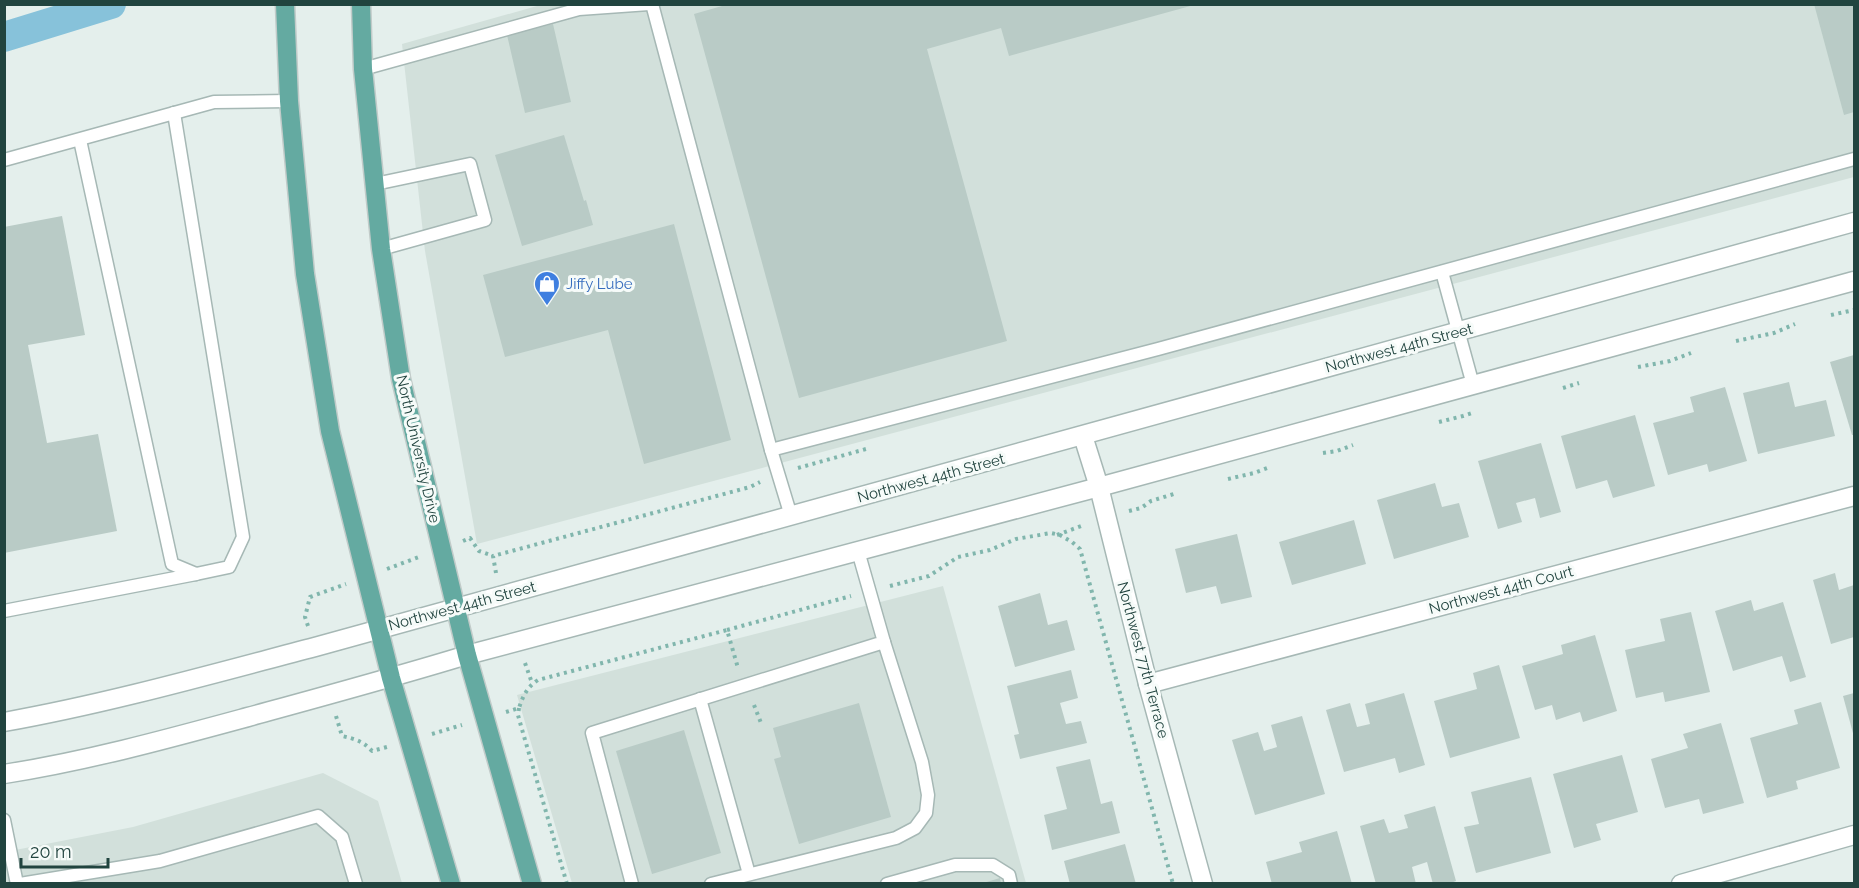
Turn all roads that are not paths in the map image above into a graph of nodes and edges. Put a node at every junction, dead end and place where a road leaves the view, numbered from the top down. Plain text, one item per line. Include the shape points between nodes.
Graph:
1 (285, 4) edge
2 (361, 4) edge
3 (650, 4) edge
4 (363, 69) junction
5 (289, 100) junction
6 (174, 113) junction
7 (80, 140) junction
8 (1854, 159) edge
9 (4, 160) edge
10 (375, 184) junction
11 (1854, 222) edge
12 (381, 249) junction
13 (1442, 272) junction
14 (1854, 281) edge
15 (1460, 332) junction
16 (1473, 385) junction
17 (1083, 436) junction
18 (771, 450) junction
19 (1099, 487) junction
20 (1854, 496) edge
21 (790, 516) junction
22 (858, 551) junction
23 (196, 574) junction
24 (456, 609) junction
25 (4, 611) edge
26 (379, 629) junction
27 (884, 642) junction
28 (467, 655) junction
29 (391, 678) junction
30 (1148, 684) junction
31 (700, 699) junction
32 (4, 722) edge
33 (4, 774) edge
34 (4, 820) edge
35 (1854, 835) edge
36 (749, 874) junction
37 (18, 884) edge
38 (356, 884) edge
39 (451, 884) edge
40 (532, 884) edge
41 (632, 884) edge
42 (711, 884) edge
43 (887, 884) edge
44 (1011, 884) edge
45 (1203, 884) edge
46 (1681, 884) edge

1 - 5 main road
2 - 4 main road, North University Drive
3 - 4 lane via 579,9
3 - 18 lane
4 - 10 main road, North University Drive
5 - 6 lane via 214,102
5 - 26 main road via 307,288 330,431
6 - 7 lane
6 - 23 lane via 243,537 229,567
7 - 9 lane
7 - 23 lane via 172,564
8 - 13 lane
10 - 12 main road, North University Drive
10 - 12 lane via 470,164 485,220
11 - 15 street, Northwest 44th Street
12 - 24 main road, North University Drive via 401,379
13 - 15 lane
13 - 18 lane
14 - 16 street
15 - 16 lane
15 - 17 street, Northwest 44th Street
16 - 19 street
17 - 19 street, Northwest 77th Terrace
17 - 21 street, Northwest 44th Street
18 - 21 lane
19 - 22 street
19 - 30 street, Northwest 77th Terrace
20 - 30 street, Northwest 44th Court
21 - 24 street, Northwest 44th Street
22 - 27 lane
22 - 28 street
23 - 25 lane
24 - 26 street, Northwest 44th Street
24 - 28 main road, North University Drive
26 - 29 main road
26 - 32 street, Northwest 44th Street via 127,697
27 - 31 lane
27 - 36 lane via 922,762 928,795 926,813 915,828 896,838
28 - 29 street
28 - 40 main road, North University Drive
29 - 33 street via 136,747
29 - 39 main road
30 - 45 street, Northwest 77th Terrace
31 - 36 lane
31 - 41 lane via 592,733
34 - 37 lane
35 - 46 street
36 - 42 lane
37 - 38 lane via 160,861 318,816 342,837
43 - 44 lane via 956,865 993,866 1009,875

